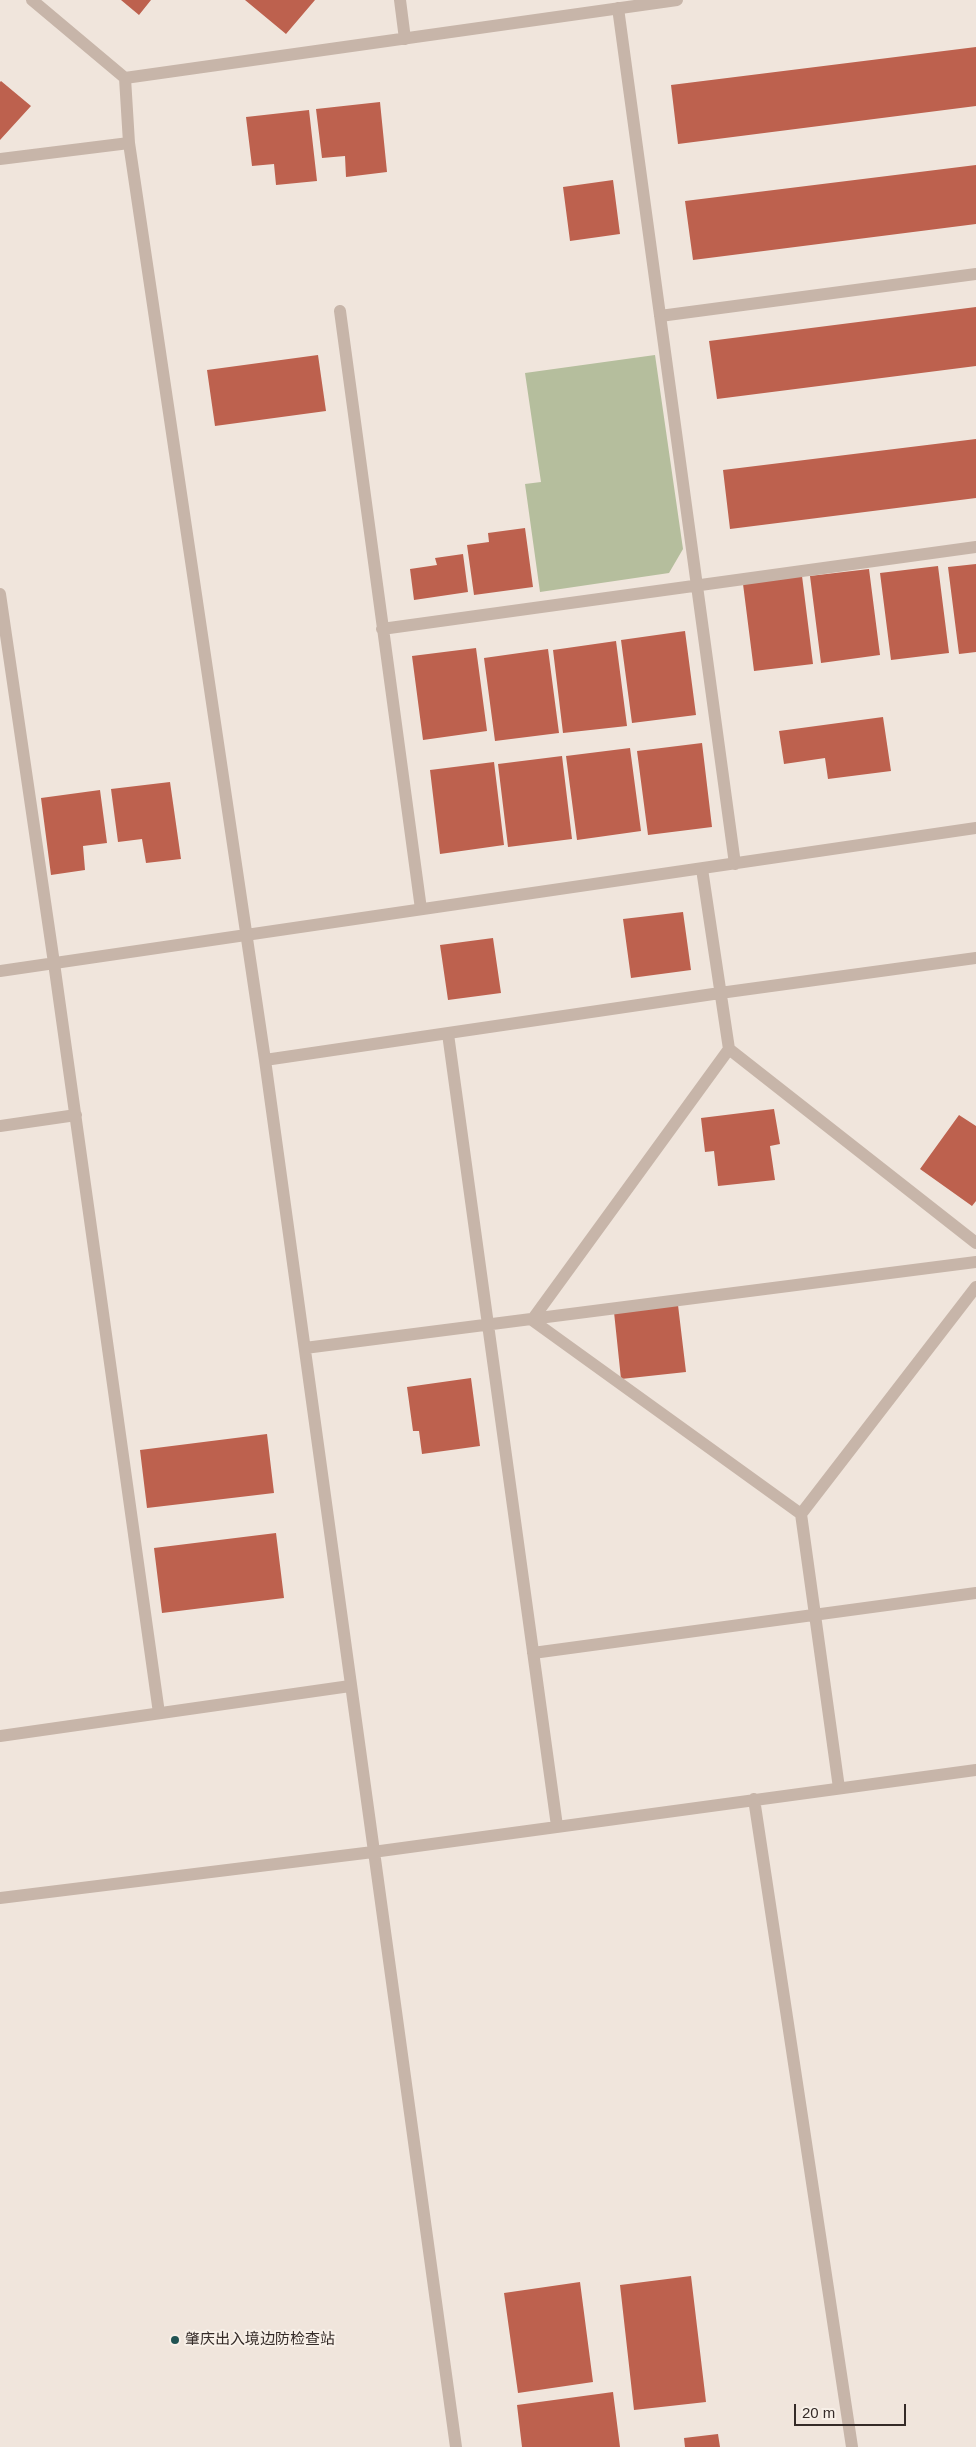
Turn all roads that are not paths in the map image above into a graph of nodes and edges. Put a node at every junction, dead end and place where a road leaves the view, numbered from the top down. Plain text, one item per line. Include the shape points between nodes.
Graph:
1 (32, 0) edge
2 (400, 0) edge
3 (677, 0) edge
4 (618, 8) junction
5 (405, 39) junction
6 (124, 78) junction
7 (129, 143) junction
8 (0, 159) edge
9 (976, 274) edge
10 (340, 311) dead end
11 (660, 316) junction
12 (976, 547) edge
13 (697, 585) junction
14 (0, 594) edge
15 (382, 629) junction
16 (976, 828) edge
17 (736, 864) junction
18 (702, 869) junction
19 (421, 909) junction
20 (247, 934) junction
21 (976, 958) edge
22 (54, 963) junction
23 (0, 971) edge
24 (720, 993) junction
25 (448, 1034) junction
26 (729, 1050) junction
27 (266, 1060) junction
28 (76, 1115) junction
29 (0, 1126) edge
30 (976, 1243) edge
31 (976, 1262) edge
32 (976, 1287) edge
33 (532, 1320) junction
34 (488, 1324) junction
35 (305, 1348) junction
36 (801, 1514) junction
37 (976, 1593) edge
38 (814, 1616) junction
39 (534, 1653) junction
40 (350, 1686) junction
41 (158, 1713) junction
42 (0, 1736) edge
43 (976, 1770) edge
44 (839, 1788) junction
45 (754, 1799) junction
46 (557, 1826) junction
47 (373, 1852) junction
48 (0, 1898) edge
49 (456, 2447) edge
50 (852, 2447) edge

1 - 6 street
2 - 5 street
3 - 4 street
4 - 5 street
4 - 11 street
5 - 6 street
6 - 7 street
7 - 8 street
7 - 20 street
9 - 11 street
10 - 15 street
11 - 13 street
12 - 13 street
13 - 15 street
13 - 17 street
14 - 22 street
15 - 19 street
16 - 17 street
17 - 18 street
18 - 19 street
18 - 24 street
19 - 20 street
20 - 22 street
20 - 27 street
21 - 24 street
22 - 23 street
22 - 28 street
24 - 25 street
24 - 26 street
25 - 27 street
25 - 34 street
26 - 30 street
26 - 33 street
27 - 35 street
28 - 29 street
28 - 41 street
31 - 33 street
32 - 36 street
33 - 34 street
33 - 36 street
34 - 35 street
34 - 39 street
35 - 40 street
36 - 38 street
37 - 38 street
38 - 39 street
38 - 44 street
39 - 46 street
40 - 41 street
40 - 47 street
41 - 42 street
43 - 44 street
44 - 45 street
45 - 46 street
45 - 50 street
46 - 47 street
47 - 48 street
47 - 49 street

